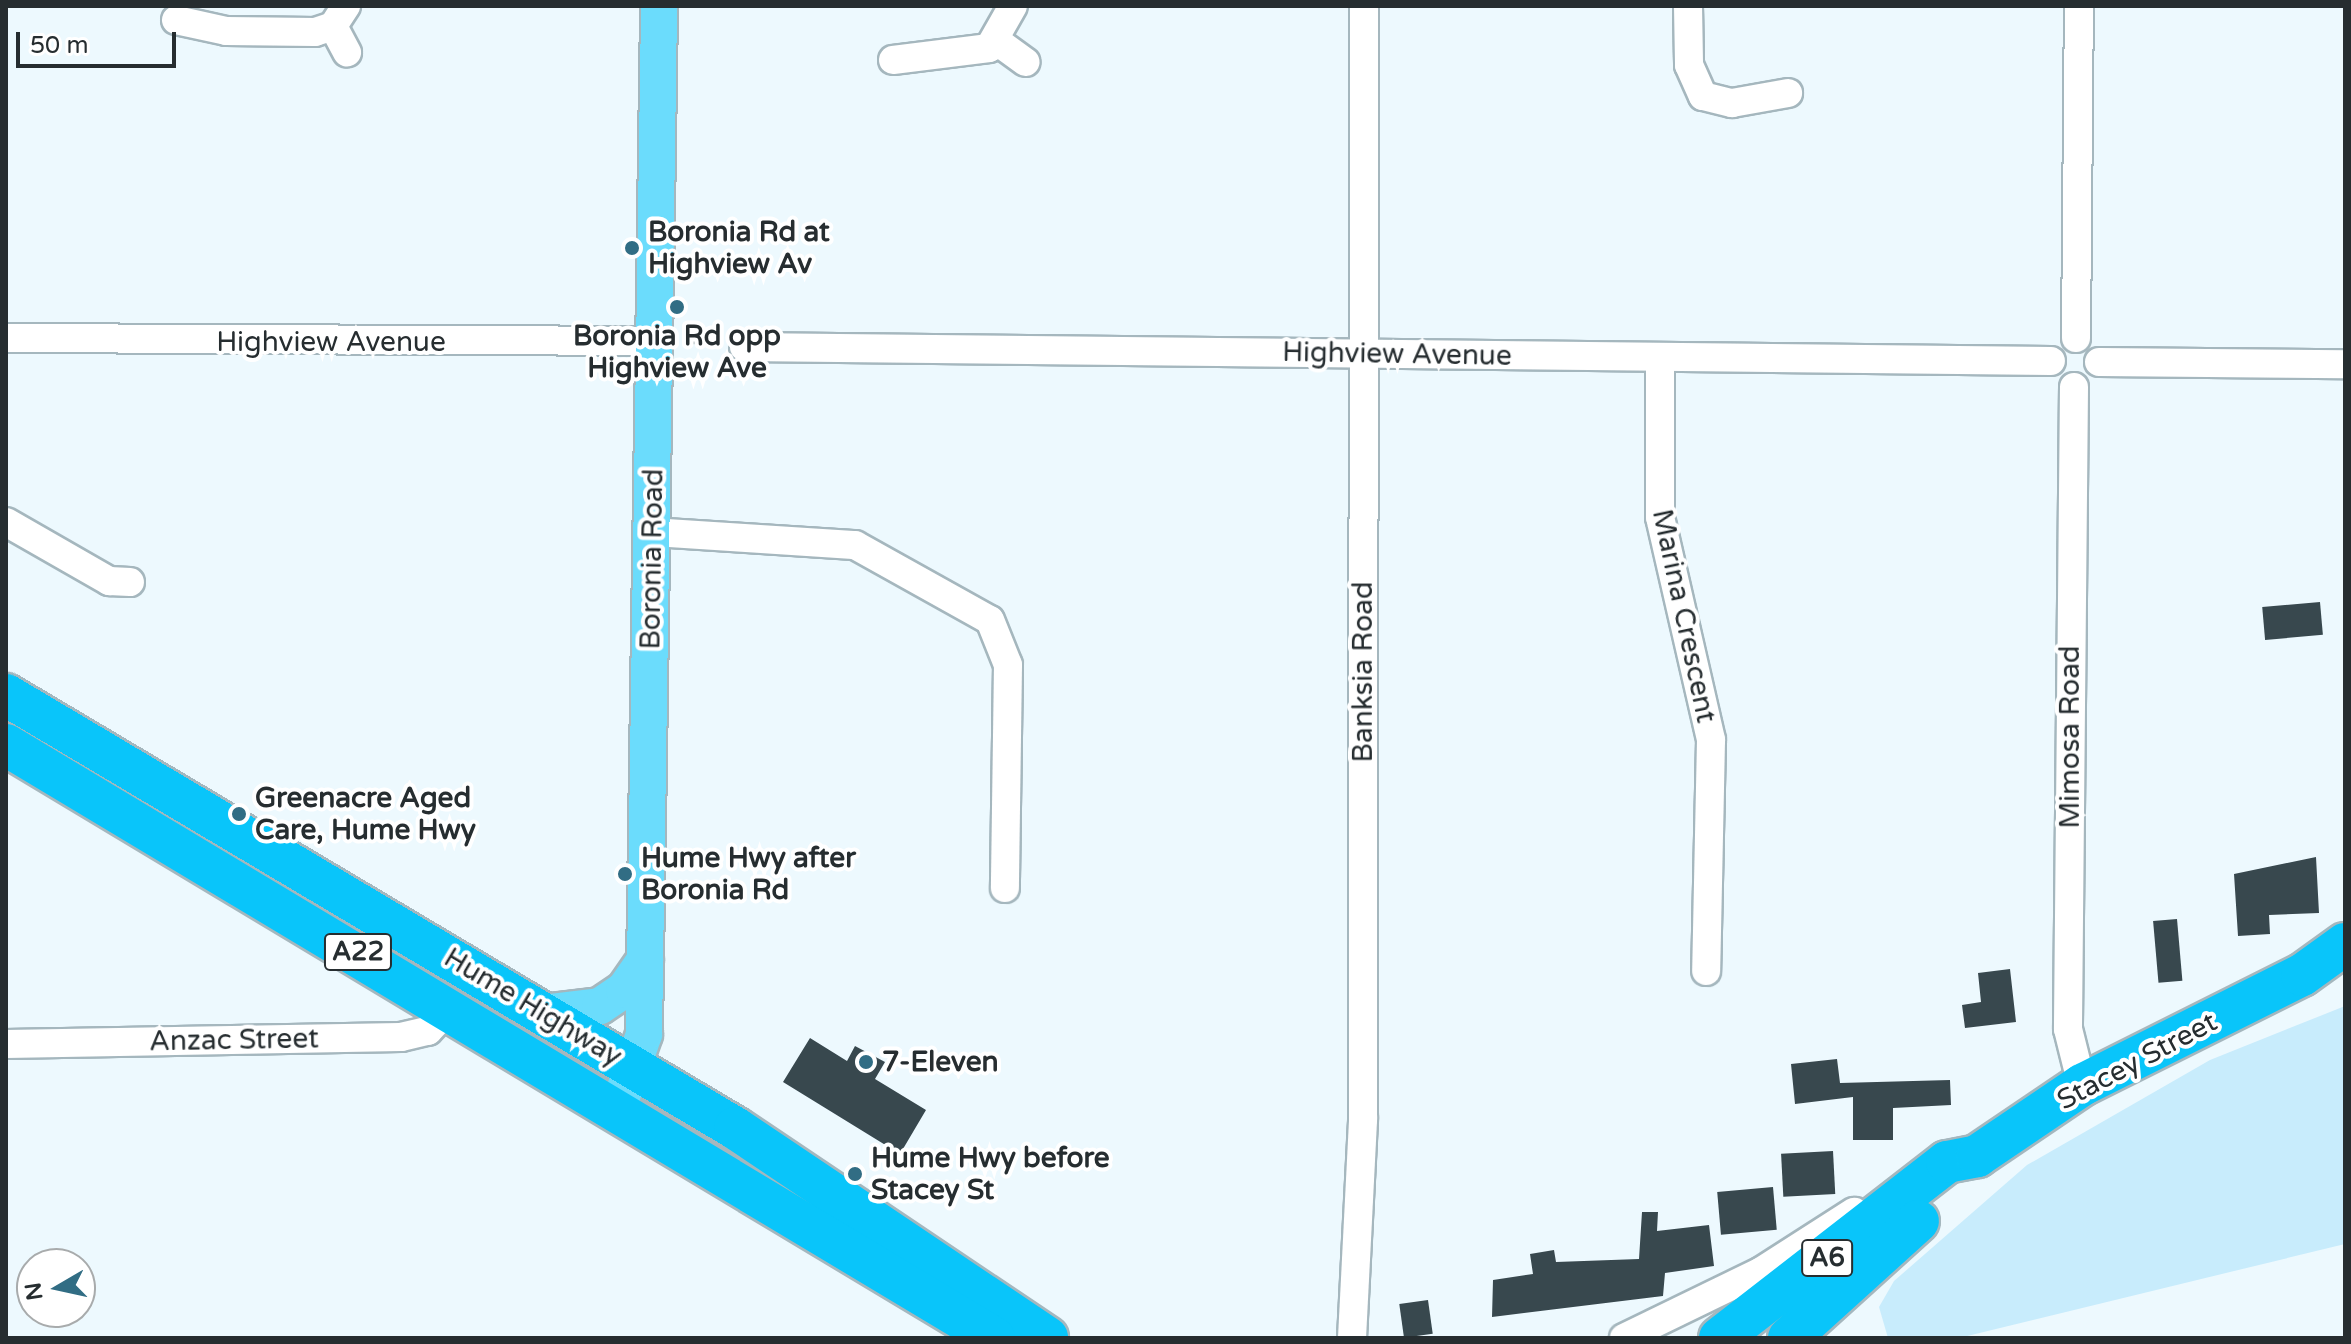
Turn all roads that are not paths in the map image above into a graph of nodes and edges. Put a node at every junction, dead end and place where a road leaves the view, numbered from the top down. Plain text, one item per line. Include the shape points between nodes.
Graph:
1 (659, 6) edge
2 (1013, 6) edge
3 (1364, 6) edge
4 (1688, 6) edge
5 (2079, 6) edge
6 (340, 16) edge
7 (176, 20) dead end
8 (998, 42) junction
9 (347, 52) dead end
10 (893, 60) dead end
11 (1026, 62) dead end
12 (1788, 93) dead end
13 (6, 338) edge
14 (2076, 338) junction
15 (655, 341) junction
16 (744, 347) road end
17 (1363, 354) junction
18 (1660, 357) junction
19 (2051, 361) junction
20 (2099, 362) junction
21 (2345, 364) edge
22 (2074, 387) junction
23 (6, 522) edge
24 (653, 532) junction
25 (130, 582) dead end
26 (6, 695) edge
27 (6, 745) edge
28 (1005, 888) dead end
29 (2345, 944) edge
30 (645, 960) junction
31 (2345, 970) edge
32 (1706, 971) dead end
33 (2302, 975) junction
34 (450, 1007) junction
35 (541, 1013) junction
36 (6, 1044) edge
37 (637, 1069) junction
38 (2082, 1085) junction
39 (618, 1108) junction
40 (1977, 1156) junction
41 (1931, 1173) junction
42 (963, 1274) junction
43 (994, 1338) edge
44 (1047, 1338) edge
45 (1079, 1338) edge
46 (1352, 1338) edge
47 (1624, 1338) edge
48 (1720, 1338) edge
49 (1789, 1338) edge

1 - 15 main road, Boronia Road
2 - 8 street
3 - 17 street, Banksia Road
4 - 12 street via 1688,92 1732,103
5 - 14 street
6 - 7 street via 281,34
6 - 9 street
8 - 10 street via 974,53
8 - 11 street
13 - 15 street, Highview Avenue
14 - 19 street via 2058,345
14 - 20 street via 2092,345
15 - 24 main road, Boronia Road
16 - 17 street, Highview Avenue
17 - 18 street, Highview Avenue
17 - 46 street, Banksia Road via 1359,1289
18 - 19 street, Highview Avenue
18 - 32 street, Marina Crescent via 1660,517 1711,740
19 - 22 street via 2055,376
20 - 21 street
20 - 22 street via 2092,379
22 - 38 street, Mimosa Road via 2068,1037
23 - 25 street via 109,581
24 - 28 street via 855,545 990,620 1008,665
24 - 30 main road, Boronia Road
26 - 35 highway, Hume Highway / A22
27 - 34 highway, Hume Highway / A22
29 - 33 highway, Stacey Street / A6
30 - 35 main road via 624,990 600,1006
30 - 37 main road, Boronia Road
31 - 33 highway, Stacey Street / A6
33 - 38 highway, Stacey Street / A6
34 - 36 street, Anzac Street via 428,1031 401,1037
34 - 39 highway, Hume Highway / A22
35 - 37 highway, Hume Highway / A22
37 - 39 main road, Boronia Road
37 - 42 highway, Hume Highway / A22
38 - 40 highway, Stacey Street / A6
39 - 43 highway, Hume Highway / A22
40 - 41 highway, Stacey Street / A6
40 - 49 highway, Stacey Street / A6 via 1959,1187
41 - 47 street, Stacey Street via 1760,1272
41 - 48 highway, Stacey Street / A6
42 - 44 highway, Hume Highway / A22
42 - 45 highway

